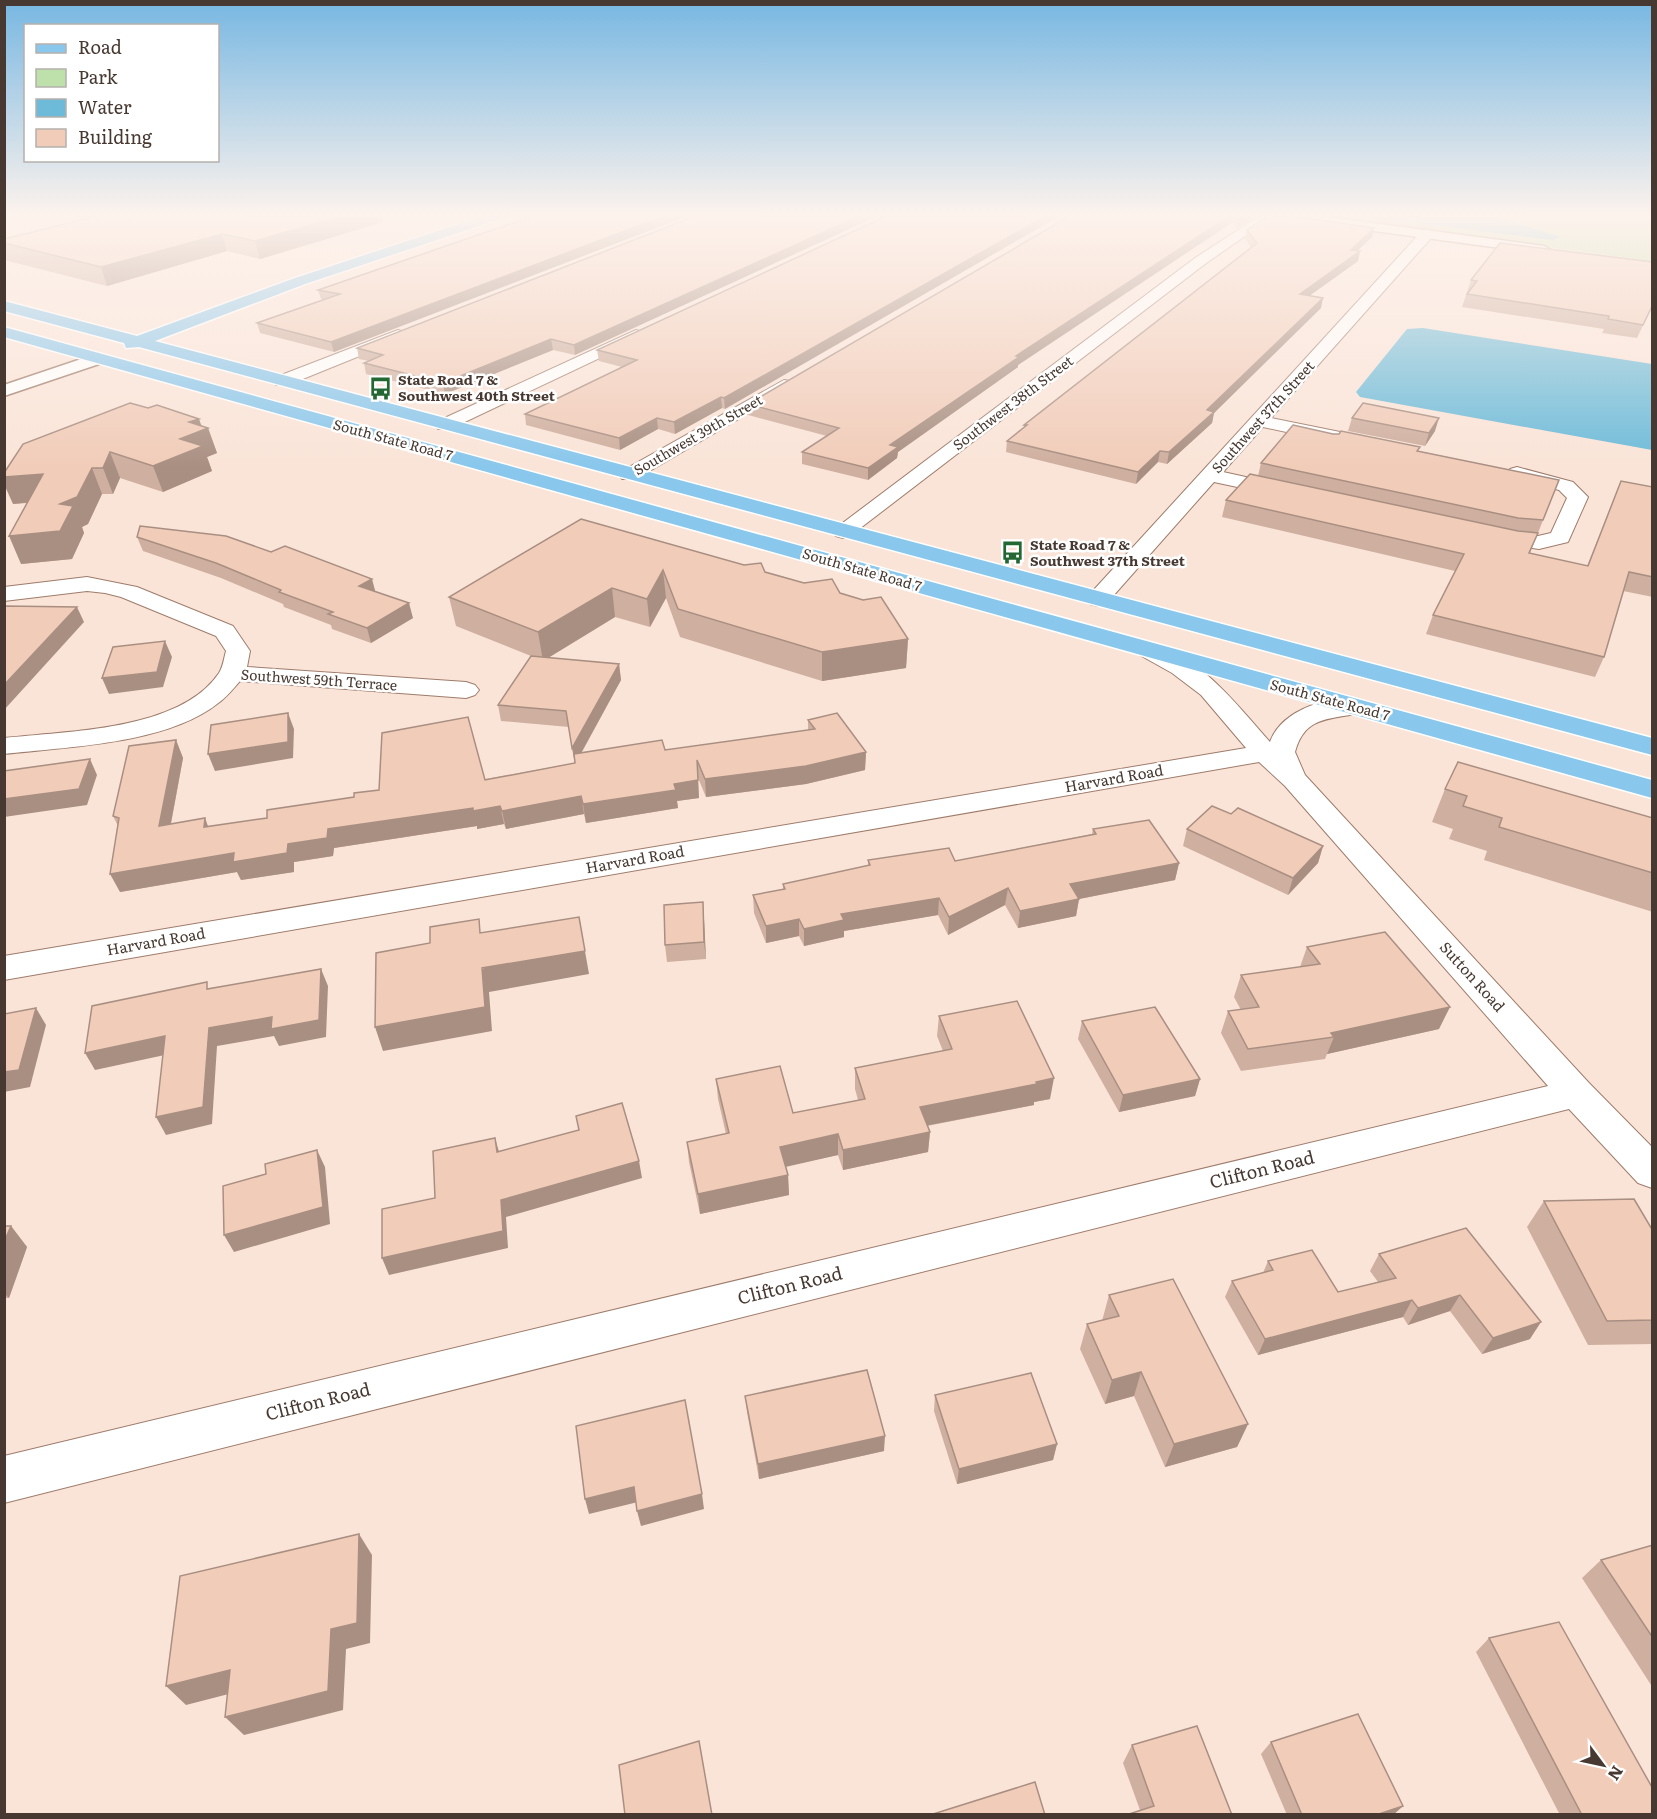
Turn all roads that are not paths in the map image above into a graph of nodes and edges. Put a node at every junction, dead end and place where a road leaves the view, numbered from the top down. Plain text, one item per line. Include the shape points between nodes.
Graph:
1 (247, 298) edge
2 (1151, 298) edge
3 (1370, 298) edge
4 (4, 306) edge
5 (652, 328) edge
6 (4, 332) edge
7 (407, 332) edge
8 (134, 334) junction
9 (110, 335) junction
10 (71, 351) junction
11 (96, 359) junction
12 (4, 377) edge
13 (794, 379) edge
14 (282, 381) junction
15 (4, 391) edge
16 (1260, 422) junction
17 (444, 425) junction
18 (1351, 440) edge
19 (1497, 469) edge
20 (629, 475) junction
21 (1211, 475) junction
22 (1303, 495) edge
23 (843, 532) junction
24 (729, 533) junction
25 (1477, 533) edge
26 (818, 557) junction
27 (939, 558) junction
28 (4, 594) edge
29 (1098, 599) junction
30 (1147, 649) junction
31 (233, 673) junction
32 (466, 690) dead end
33 (1354, 707) junction
34 (4, 746) edge
35 (1653, 747) edge
36 (1265, 753) junction
37 (1294, 780) junction
38 (1653, 789) edge
39 (4, 968) edge
40 (1576, 1093) junction
41 (1644, 1156) edge
42 (4, 1480) edge

1 - 8 main road
2 - 23 street, Southwest 38th Street
3 - 16 street, Southwest 37th Street
4 - 9 main road, South State Road 7
5 - 17 street
6 - 10 main road, South State Road 7
7 - 14 street
8 - 9 main road, South State Road 7
8 - 11 main road
8 - 14 main road, South State Road 7
9 - 10 main road
10 - 11 main road, South State Road 7
10 - 12 street
11 - 15 street
11 - 24 main road, South State Road 7
13 - 20 street, Southwest 39th Street
14 - 17 main road, South State Road 7
16 - 18 street
16 - 21 street, Southwest 37th Street
17 - 20 main road, South State Road 7
19 - 25 street via 1566,486 1578,497 1560,537 1539,543
20 - 23 main road, South State Road 7
21 - 22 street
21 - 29 street, Southwest 37th Street
23 - 24 main road via 793,538
23 - 27 main road, South State Road 7
24 - 26 main road, South State Road 7
26 - 27 main road via 868,550
26 - 30 main road, South State Road 7
27 - 29 main road, South State Road 7
28 - 31 street, Southwest 59th Terrace via 87,584 129,592 225,631 238,651
29 - 35 main road, South State Road 7
30 - 33 main road, South State Road 7
30 - 36 street, Sutton Road via 1210,690
31 - 32 street, Southwest 59th Terrace
31 - 34 street via 207,700 170,719 131,729
33 - 37 street, Sutton Road via 1304,718 1288,733 1281,752
33 - 38 main road, South State Road 7
36 - 37 street, Sutton Road
36 - 39 street, Harvard Road
37 - 40 street, Sutton Road
40 - 41 street, Sutton Road
40 - 42 street, Clifton Road

